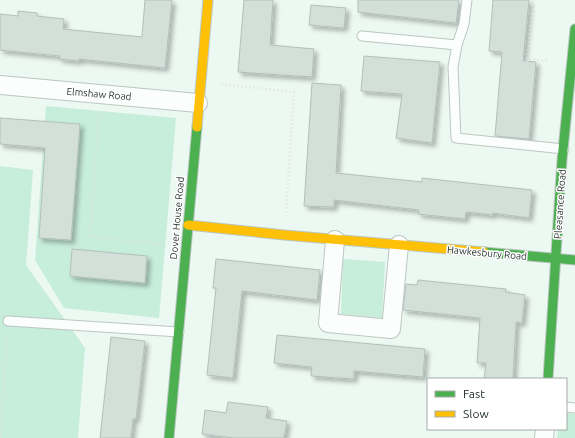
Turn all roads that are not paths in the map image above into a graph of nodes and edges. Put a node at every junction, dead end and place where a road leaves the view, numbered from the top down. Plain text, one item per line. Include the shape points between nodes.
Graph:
1 (208, 0) edge
2 (467, 0) edge
3 (575, 29) edge
4 (362, 36) dead end
5 (457, 45) junction
6 (0, 85) edge
7 (198, 103) junction
8 (564, 149) junction
9 (188, 225) junction
10 (335, 240) junction
11 (399, 245) junction
12 (556, 259) junction
13 (575, 260) edge
14 (8, 321) road end
15 (178, 332) junction
16 (548, 378) edge
17 (170, 438) edge

1 - 7 street, Dover House Road
2 - 5 lane via 464,24
3 - 8 street, Pleasance Road
4 - 5 lane
5 - 8 lane via 453,66 456,138
6 - 7 street, Elmshaw Road
7 - 9 street, Dover House Road
8 - 12 street, Pleasance Road
9 - 10 street, Hawkesbury Road
9 - 15 street, Dover House Road
10 - 11 street, Hawkesbury Road
10 - 11 street via 328,323 391,329
11 - 12 street, Hawkesbury Road
12 - 13 street, Hawkesbury Road
12 - 16 street, Pleasance Road
14 - 15 lane
15 - 17 street, Dover House Road

